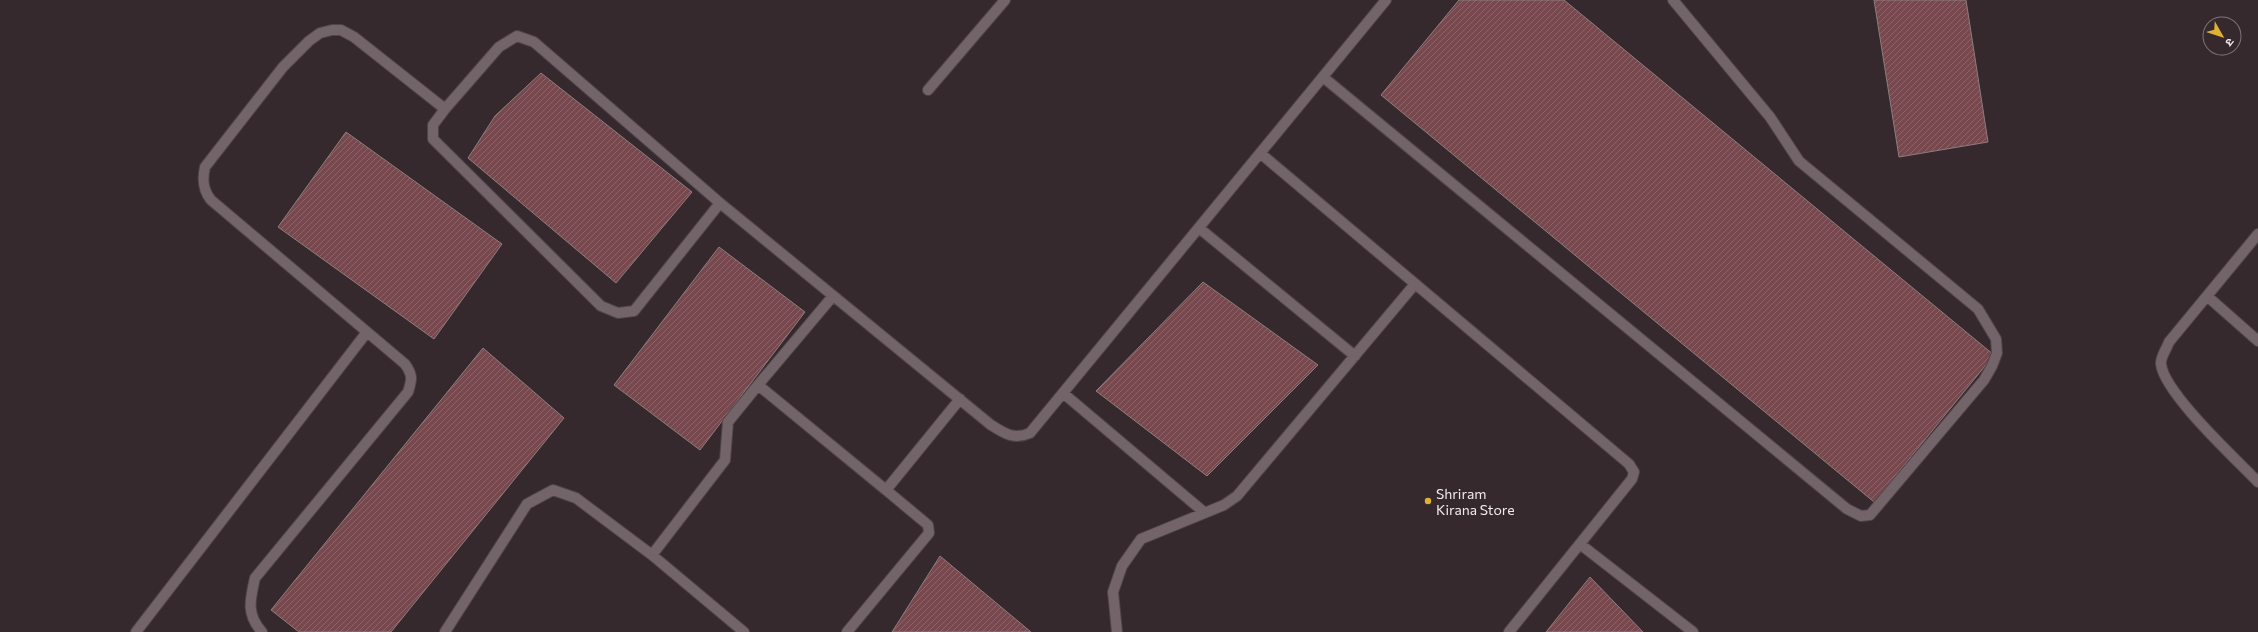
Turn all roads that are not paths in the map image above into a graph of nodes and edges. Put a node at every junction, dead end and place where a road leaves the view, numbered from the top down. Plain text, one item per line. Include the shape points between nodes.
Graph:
1 (1386, 0) edge
2 (1673, 0) edge
3 (1002, 1) edge
4 (1323, 77) junction
5 (928, 90) dead end
6 (445, 109) junction
7 (1260, 153) junction
8 (720, 203) junction
9 (1199, 228) junction
10 (2258, 234) edge
11 (1415, 284) junction
12 (833, 296) junction
13 (2207, 296) junction
14 (367, 332) junction
15 (2258, 341) edge
16 (1355, 356) junction
17 (758, 385) junction
18 (1063, 393) junction
19 (960, 399) junction
20 (2258, 482) edge
21 (886, 490) junction
22 (1205, 513) junction
23 (1580, 544) junction
24 (652, 555) junction
25 (136, 632) edge
26 (262, 632) edge
27 (445, 632) edge
28 (744, 632) edge
29 (847, 632) edge
30 (1117, 632) edge
31 (1509, 632) edge
32 (1693, 632) edge

1 - 4 street
2 - 4 street via 1770,117 1799,161 1978,309 1996,339 1997,353 1984,380 1870,515 1861,516 1847,509
3 - 5 street
4 - 7 street
6 - 8 street via 499,47 517,36 534,42
6 - 8 street via 433,125 432,140 602,306 618,313 634,311
6 - 14 street via 354,36 341,30 326,32 309,41 284,67 205,167 203,185 211,200
7 - 9 street
7 - 11 street
8 - 12 street
9 - 16 street
9 - 18 street
10 - 13 street
11 - 16 street
11 - 23 street via 1629,464 1634,472 1632,479
12 - 17 street
12 - 19 street
13 - 15 street
13 - 20 street via 2169,342 2160,363 2164,377 2188,408
14 - 25 street
14 - 26 street via 411,372 408,392 255,578 250,602 253,622
16 - 22 street via 1247,486 1224,505
17 - 21 street
17 - 24 street via 728,422 725,460
18 - 19 street via 1030,433 1021,437 1006,434
18 - 22 street
19 - 21 street
21 - 29 street via 928,525 929,533
22 - 30 street via 1142,539 1122,566 1113,592
23 - 31 street
23 - 32 street
24 - 27 street via 576,498 553,490 527,504
24 - 28 street

